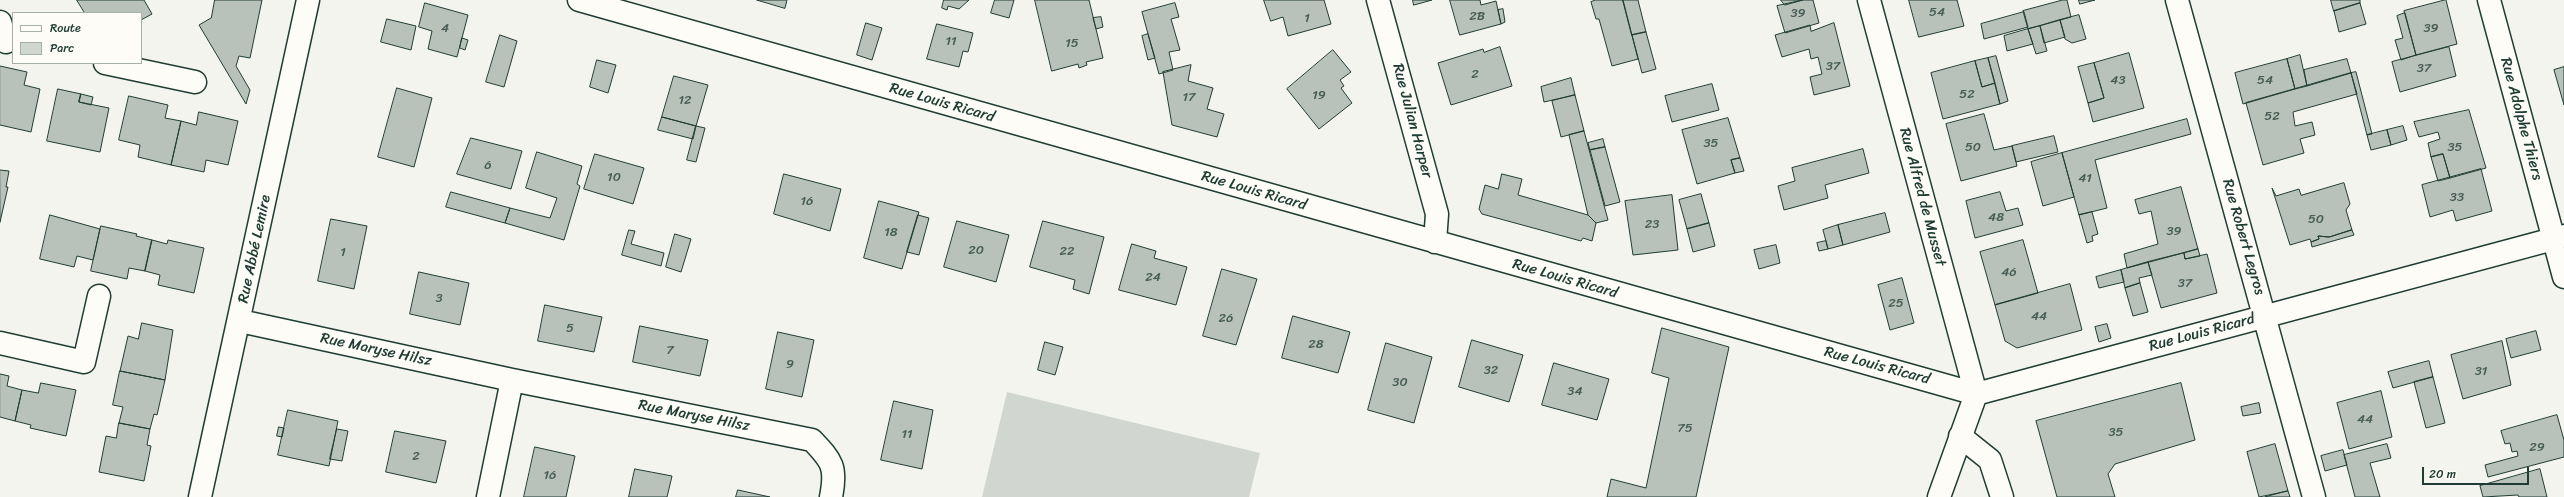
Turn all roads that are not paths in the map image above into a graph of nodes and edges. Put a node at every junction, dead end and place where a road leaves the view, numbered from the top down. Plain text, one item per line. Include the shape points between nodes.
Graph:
1 (308, 0) edge
2 (579, 0) edge
3 (1378, 0) edge
4 (1868, 0) edge
5 (2178, 0) edge
6 (2489, 0) edge
7 (110, 64) edge
8 (195, 82) dead end
9 (2559, 238) edge
10 (1435, 242) junction
11 (2564, 277) edge
12 (98, 296) dead end
13 (2265, 316) junction
14 (240, 321) junction
15 (0, 343) edge
16 (512, 380) junction
17 (1976, 394) junction
18 (1960, 436) junction
19 (200, 497) edge
20 (488, 497) edge
21 (831, 497) edge
22 (1939, 497) edge
23 (2002, 497) edge
24 (2314, 497) edge

1 - 14 street, Rue Abbé Lemire
2 - 10 street, Rue Louis Ricard
3 - 10 street, Rue Julian Harper via 1438,214
4 - 17 street, Rue Alfred de Musset
5 - 13 street, Rue Robert Legros
6 - 9 street, Rue Adolphe Thiers
7 - 8 street
9 - 11 street, Rue Adolphe Thiers
9 - 13 street, Rue Louis Ricard
10 - 17 street, Rue Louis Ricard
12 - 15 street via 84,362
13 - 17 street, Rue Louis Ricard
13 - 24 street, Rue Robert Legros
14 - 16 street, Rue Maryse Hilsz
14 - 19 street, Rue Abbé Lemire
16 - 20 street
16 - 21 street, Rue Maryse Hilsz via 812,440 831,459
17 - 18 street
18 - 22 street
18 - 23 street via 1990,460

